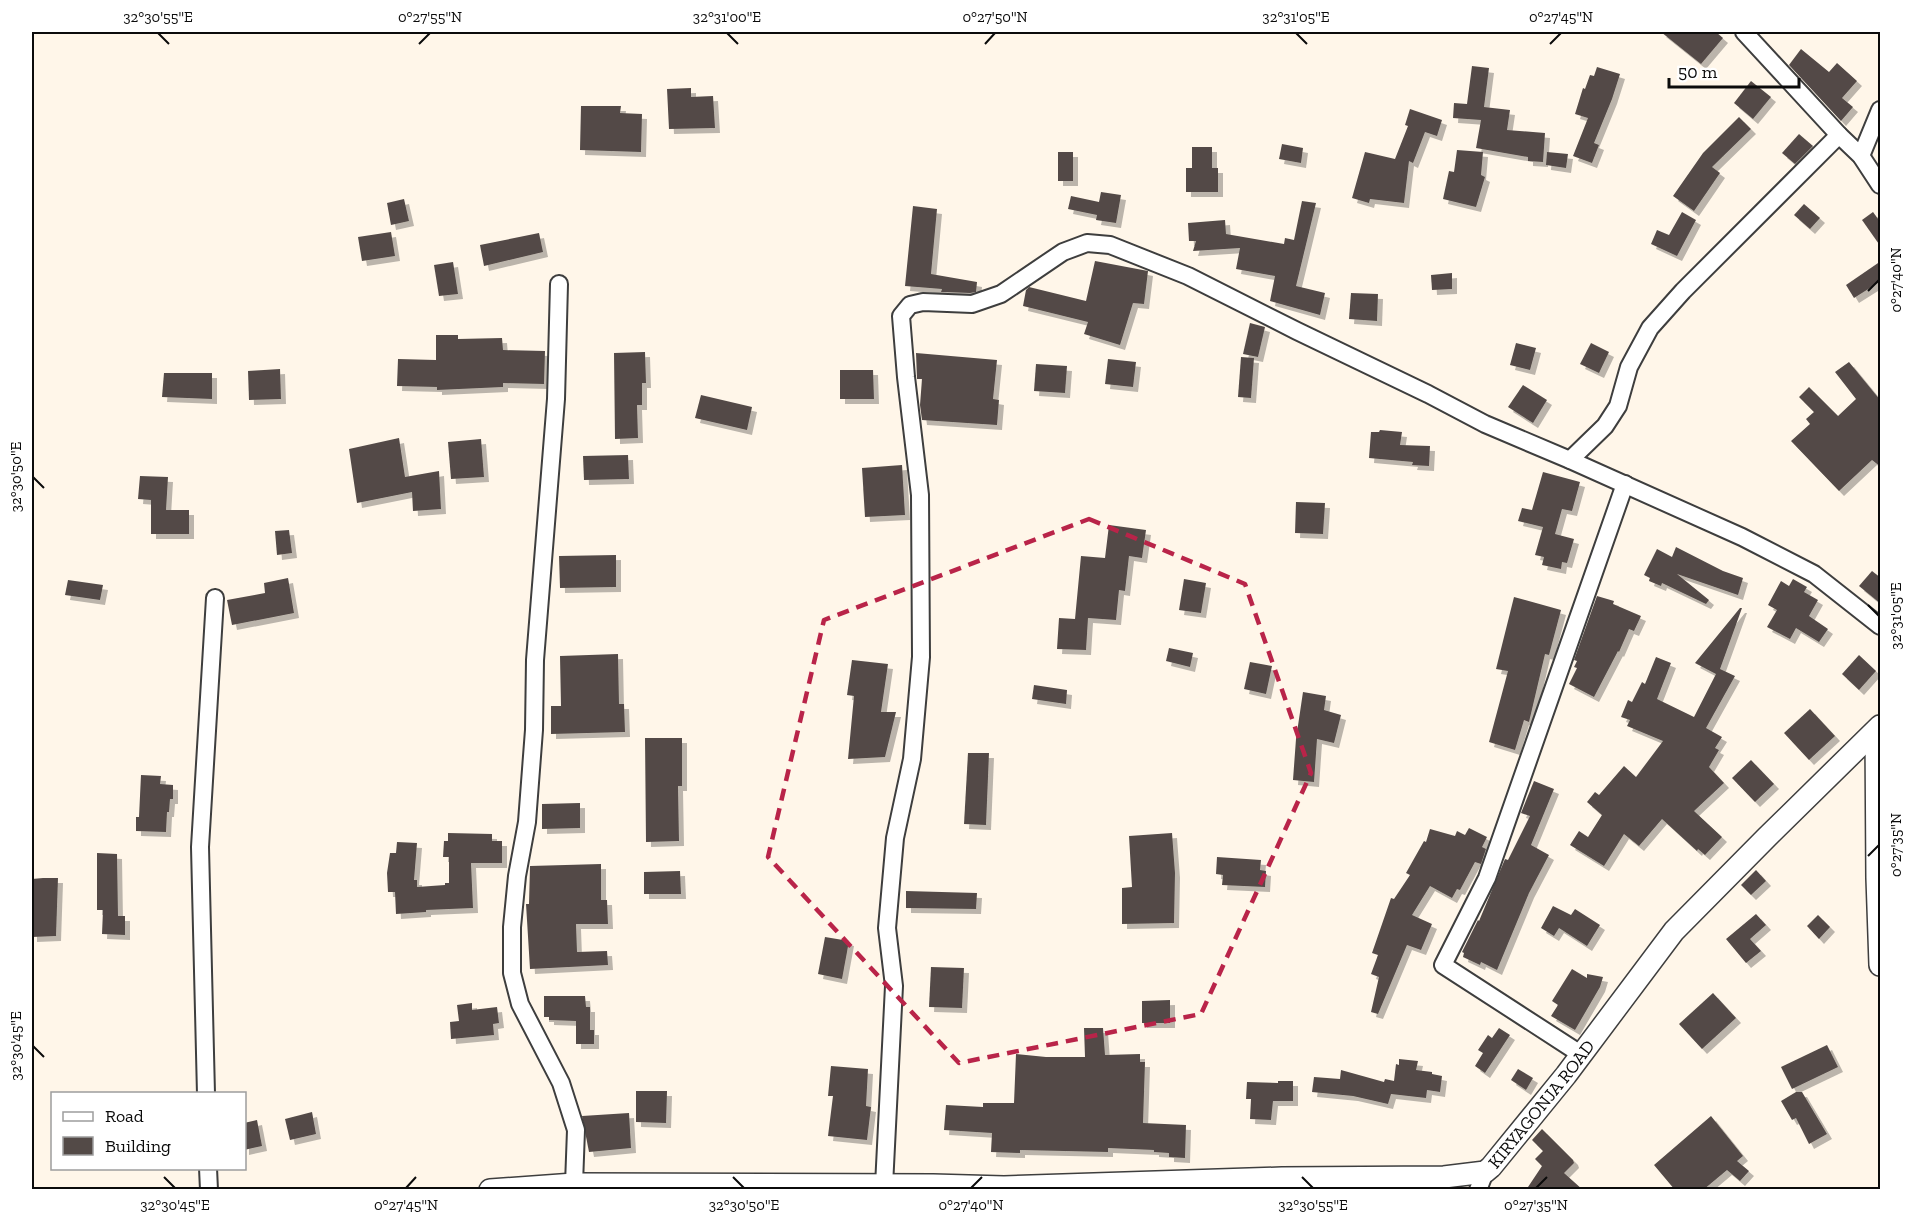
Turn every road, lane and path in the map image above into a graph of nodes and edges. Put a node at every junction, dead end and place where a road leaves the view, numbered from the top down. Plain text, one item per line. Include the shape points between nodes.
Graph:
1 (1744, 32) edge
2 (1881, 110) edge
3 (1839, 135) junction
4 (1862, 156) junction
5 (1881, 185) edge
6 (559, 284) dead end
7 (1570, 460) junction
8 (1625, 484) junction
9 (215, 598) dead end
10 (1881, 626) edge
11 (1878, 729) edge
12 (1881, 965) edge
13 (1582, 1055) junction
14 (206, 1092) edge
15 (208, 1170) edge
16 (1481, 1181) edge
17 (574, 1184) junction
18 (884, 1186) junction
19 (933, 1187) edge
20 (1036, 1187) edge
21 (209, 1190) edge
22 (490, 1190) edge

1 - 3 street
2 - 4 street
3 - 4 street
3 - 7 street via 1650,328 1629,367 1618,406 1605,426
4 - 5 street
6 - 17 street via 556,399 535,660 534,730 527,822 512,927 512,973 520,1004 561,1083 576,1130
7 - 8 street
7 - 18 street via 1485,424 1188,276 1110,245 1087,243 1063,252 1001,294 972,304 910,305 901,316 920,495 921,657 912,759 895,838 887,928 894,986
8 - 10 street via 1814,574
8 - 13 street via 1487,878 1443,965
9 - 14 street via 200,847
11 - 12 street
11 - 13 street, KIRYAGONJA ROAD via 1674,931
13 - 16 street, KIRYAGONJA ROAD
15 - 21 street
16 - 20 street, KIRYAGONJA ROAD via 1353,1176
17 - 18 street, KIRYAGONJA ROAD
17 - 22 street, KIRYAGONJA ROAD
18 - 19 street, KIRYAGONJA ROAD
19 - 20 street, KIRYAGONJA ROAD

